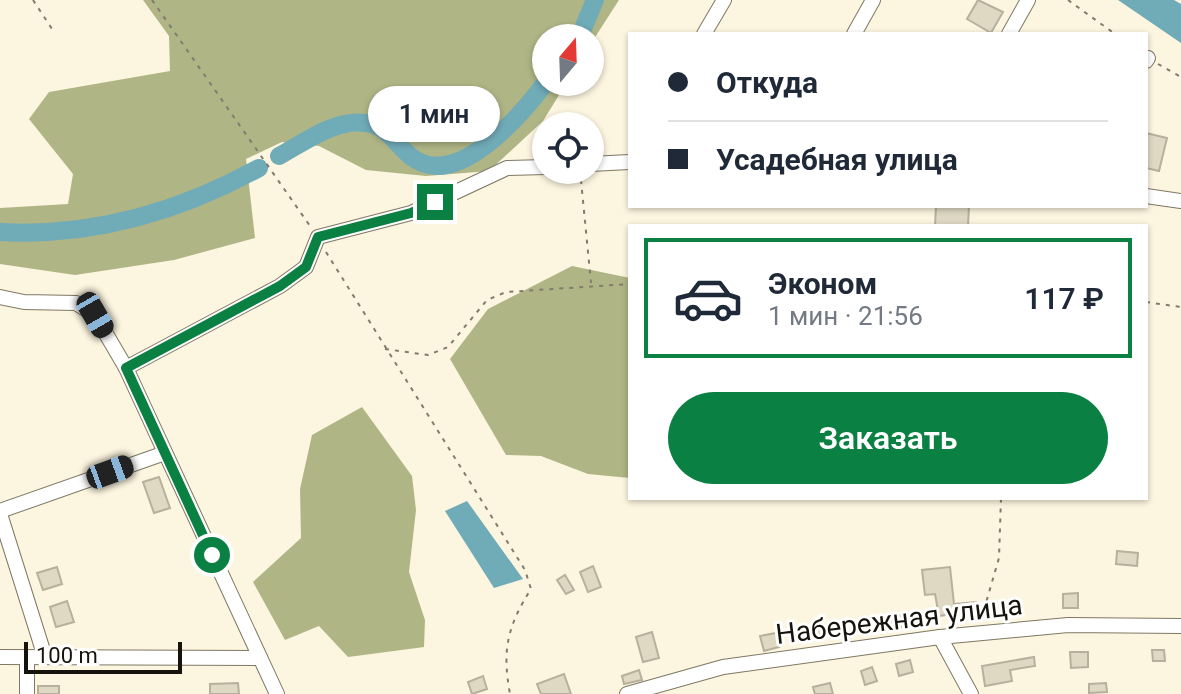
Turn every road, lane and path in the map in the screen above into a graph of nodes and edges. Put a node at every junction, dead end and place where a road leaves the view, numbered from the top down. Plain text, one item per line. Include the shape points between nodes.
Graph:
1 (33, 0) edge
2 (152, 0) edge
3 (724, 0) edge
4 (873, 0) edge
5 (1028, 0) edge
6 (1068, 0) edge
7 (54, 32) dead end
8 (705, 32) edge
9 (855, 32) edge
10 (1010, 32) edge
11 (1112, 32) edge
12 (1148, 60) edge
13 (1181, 77) edge
14 (628, 160) edge
15 (604, 163) edge
16 (532, 167) edge
17 (581, 184) edge
18 (1148, 196) edge
19 (1181, 201) edge
20 (318, 237) junction
21 (591, 284) junction
22 (628, 284) edge
23 (0, 297) edge
24 (1148, 302) edge
25 (1181, 307) edge
26 (384, 349) junction
27 (126, 368) junction
28 (165, 453) junction
29 (1001, 500) edge
30 (0, 513) edge
31 (1181, 626) edge
32 (977, 633) junction
33 (940, 637) junction
34 (0, 657) edge
35 (27, 657) junction
36 (45, 657) junction
37 (260, 658) junction
38 (27, 694) edge
39 (277, 694) edge
40 (510, 694) edge
41 (627, 694) edge
42 (971, 694) edge

1 - 7 path
2 - 20 path
3 - 8 street
4 - 9 street
5 - 10 street
6 - 11 path
12 - 13 path
14 - 15 street
16 - 20 street via 507,168 411,213
17 - 21 path
18 - 19 street
20 - 26 path
20 - 27 street via 306,267 280,286
21 - 22 path
21 - 26 path via 506,292 487,300 448,347 428,355
23 - 27 street via 76,303 95,315
24 - 25 path
26 - 40 path via 525,570 531,589 512,618 504,661
27 - 28 street
28 - 30 street
28 - 37 street
29 - 32 path via 999,558
30 - 36 street
31 - 32 street, Набережная улица via 1068,625
32 - 33 street, Набережная улица
33 - 41 street, Набережная улица via 723,667
33 - 42 street
34 - 35 street
35 - 36 street
35 - 38 street
36 - 37 street
37 - 39 street

